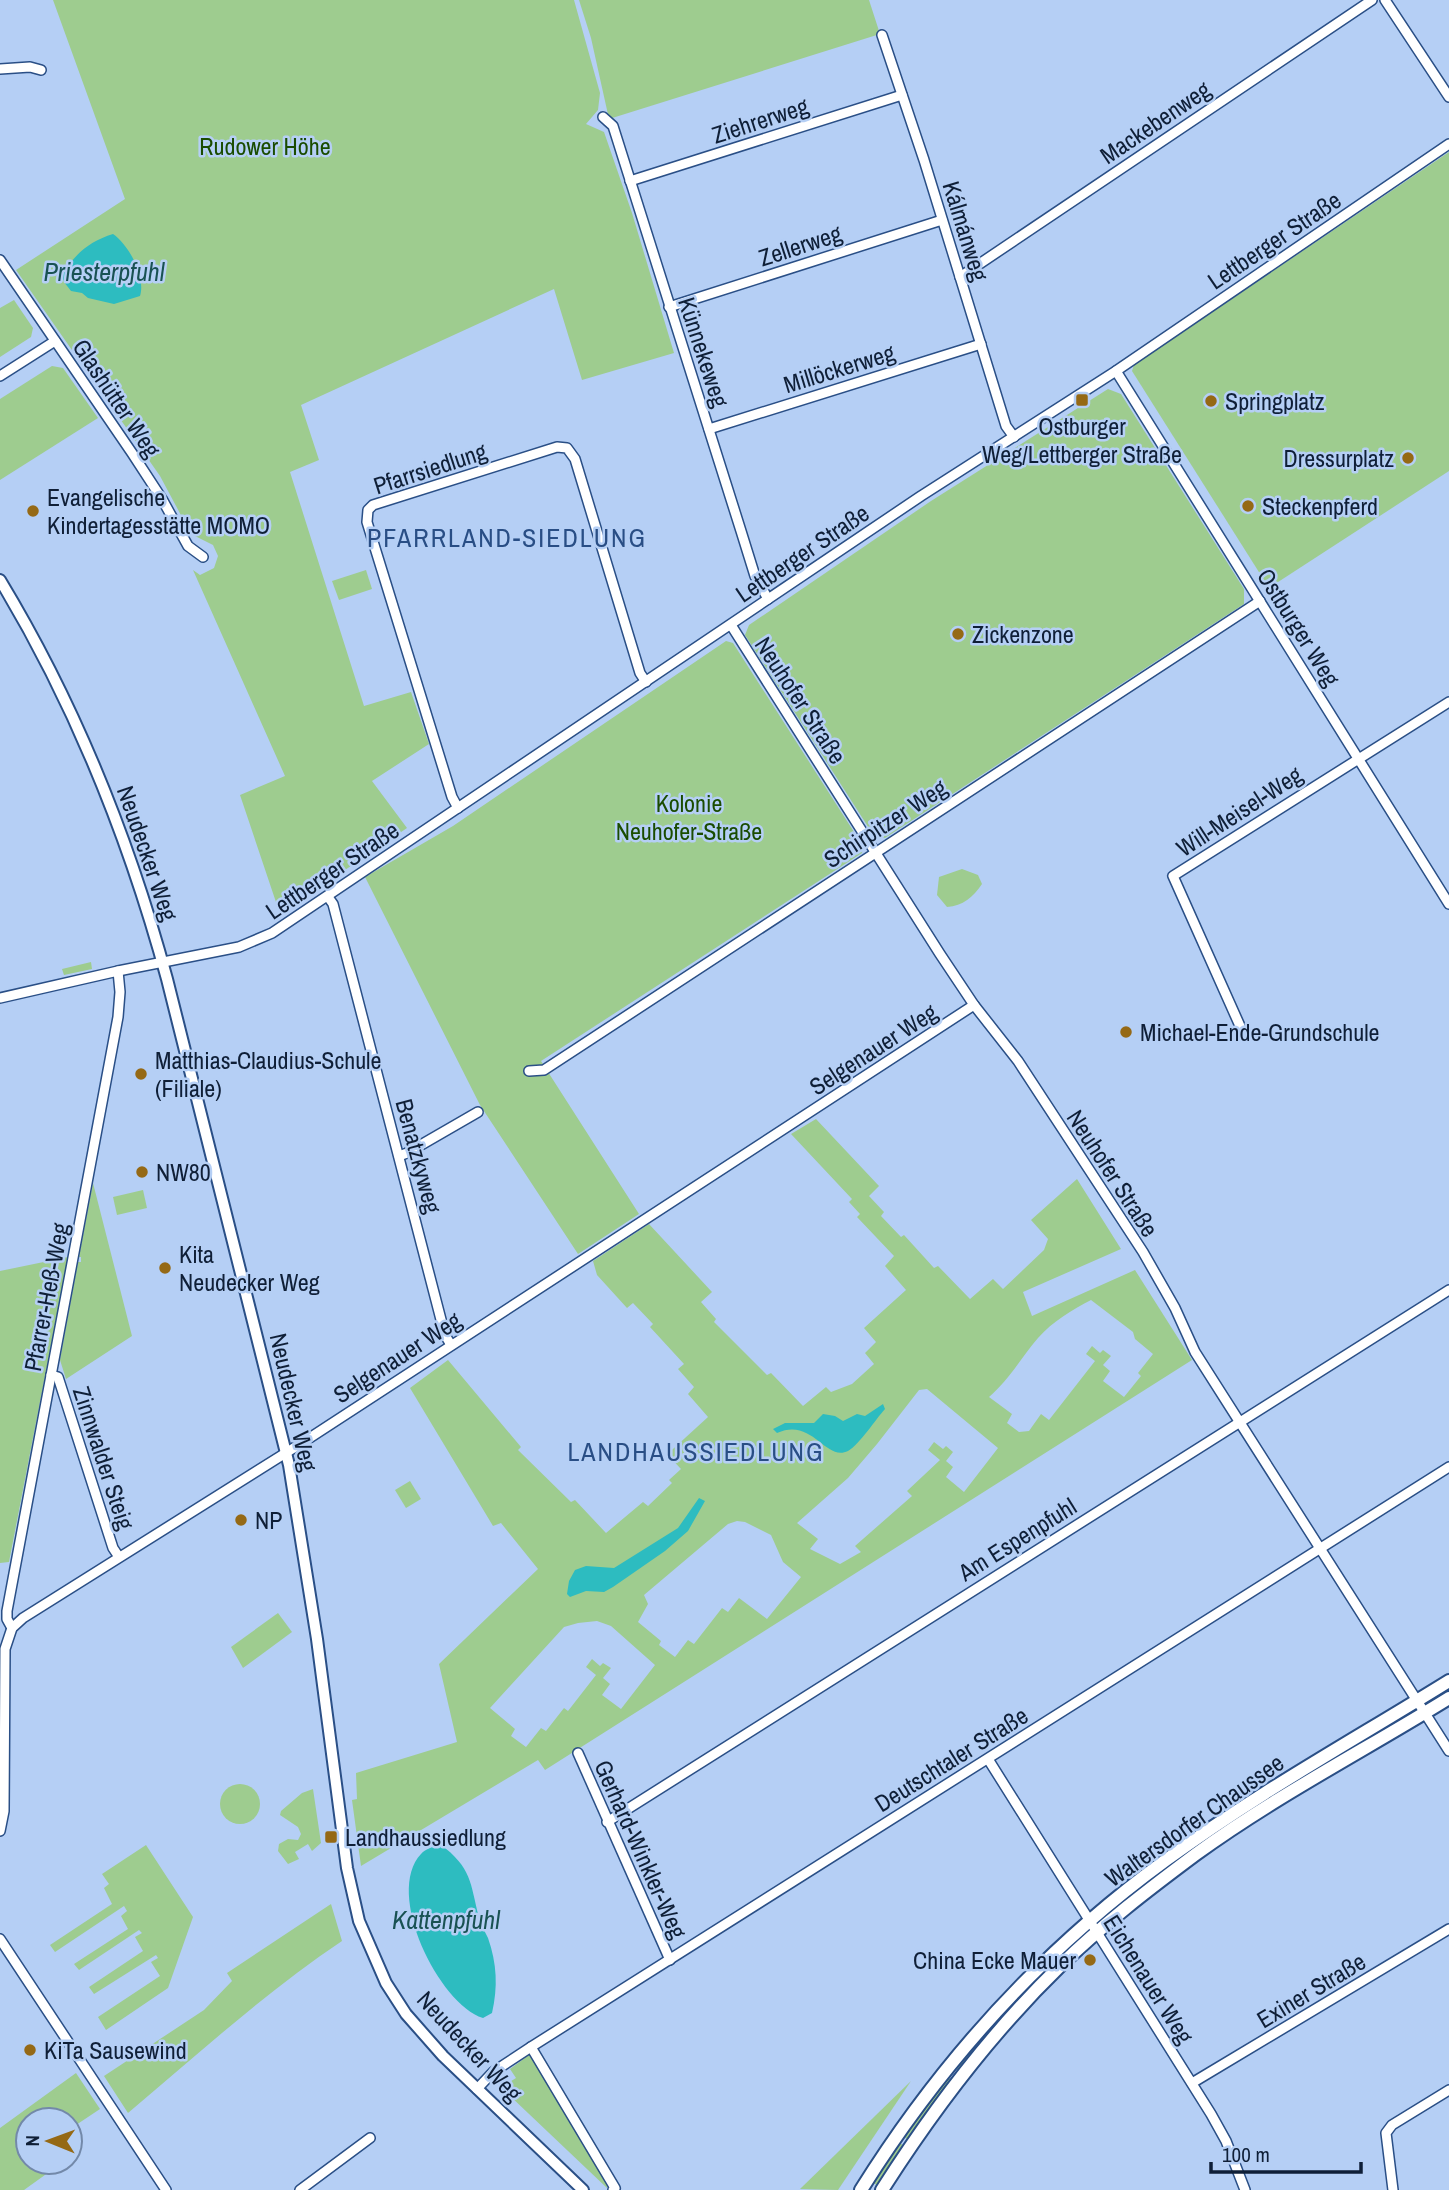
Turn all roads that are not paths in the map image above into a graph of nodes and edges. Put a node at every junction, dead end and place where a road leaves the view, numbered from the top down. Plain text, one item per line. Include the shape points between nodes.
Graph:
1 (1371, 0) edge
2 (1385, 0) edge
3 (882, 35) dead end
4 (0, 69) edge
5 (41, 70) dead end
6 (902, 95) junction
7 (1449, 97) edge
8 (603, 117) dead end
9 (1449, 144) edge
10 (630, 181) junction
11 (942, 220) junction
12 (0, 260) edge
13 (960, 276) junction
14 (670, 307) junction
15 (55, 341) junction
16 (981, 344) junction
17 (1116, 371) junction
18 (0, 376) edge
19 (709, 429) junction
20 (1014, 437) junction
21 (203, 557) dead end
22 (0, 580) edge
23 (768, 599) junction
24 (1260, 601) junction
25 (730, 625) junction
26 (646, 682) junction
27 (1449, 702) edge
28 (1358, 758) junction
29 (458, 807) junction
30 (876, 852) junction
31 (328, 897) junction
32 (1449, 904) edge
33 (163, 962) junction
34 (118, 971) junction
35 (0, 998) edge
36 (974, 1005) junction
37 (1240, 1026) dead end
38 (529, 1072) dead end
39 (478, 1112) dead end
40 (399, 1156) junction
41 (1449, 1290) edge
42 (451, 1345) junction
43 (51, 1375) junction
44 (1241, 1422) junction
45 (286, 1452) junction
46 (1449, 1467) edge
47 (1322, 1548) junction
48 (119, 1557) junction
49 (12, 1628) junction
50 (1449, 1681) edge
51 (1449, 1698) edge
52 (1417, 1701) junction
53 (1425, 1713) junction
54 (1449, 1751) edge
55 (578, 1753) dead end
56 (988, 1759) junction
57 (607, 1822) junction
58 (0, 1831) edge
59 (1093, 1926) junction
60 (1449, 1929) edge
61 (0, 1939) edge
62 (670, 1960) junction
63 (531, 2047) junction
64 (947, 2068) junction
65 (961, 2078) junction
66 (1192, 2083) junction
67 (477, 2089) junction
68 (1449, 2090) edge
69 (370, 2138) dead end
70 (614, 2189) edge
71 (865, 2189) edge
72 (166, 2190) edge
73 (300, 2190) edge
74 (583, 2190) edge
75 (882, 2190) edge
76 (1245, 2190) edge
77 (1393, 2190) edge

1 - 13 street, Mackebenweg
2 - 7 street
3 - 6 street, Kálmánweg
4 - 5 street
6 - 10 street, Ziehrerweg
6 - 11 street, Kálmánweg
8 - 10 street, Künnekeweg via 613,126
9 - 17 street, Lettberger Straße
10 - 14 street, Künnekeweg
11 - 13 street, Kálmánweg
11 - 14 street, Zellerweg
12 - 15 street, Glashütter Weg
13 - 16 street, Kálmánweg
14 - 19 street, Künnekeweg
15 - 18 street
15 - 21 street, Glashütter Weg via 162,499 188,546
16 - 19 street, Millöckerweg
16 - 20 street, Kálmánweg via 1006,426
17 - 20 street, Lettberger Straße
17 - 24 street, Ostburger Weg
19 - 23 street, Künnekeweg via 755,576
20 - 23 street, Lettberger Straße
22 - 33 street, Neudecker Weg via 48,664 88,751 126,846
23 - 25 street, Lettberger Straße
24 - 28 street, Ostburger Weg
24 - 30 street, Schirpitzer Weg
25 - 26 street, Lettberger Straße
25 - 30 street, Neuhofer Straße
26 - 29 street, Lettberger Straße
26 - 29 street, Pfarrsiedlung via 575,458 567,448 557,447 373,505 367,522
27 - 28 street
28 - 32 street, Ostburger Weg
28 - 37 street, Will-Meisel-Weg via 1172,876
29 - 31 street, Lettberger Straße
30 - 36 street, Neuhofer Straße
30 - 38 street, Schirpitzer Weg via 544,1070
31 - 33 street, Lettberger Straße via 250,943
31 - 40 street, Benatzkyweg
33 - 34 street, Lettberger Straße
33 - 45 street, Neudecker Weg
34 - 35 street, Lettberger Straße
34 - 43 street, Pfarrer-Heß-Weg via 118,1017
36 - 42 street, Selgenauer Weg
36 - 44 street, Neuhofer Straße via 1018,1060 1143,1252 1195,1352
39 - 40 street
40 - 42 street, Benatzkyweg
41 - 44 street, Am Espenpfuhl
42 - 45 street, Selgenauer Weg
43 - 48 street, Zinnwalder Steig via 58,1377
43 - 49 street, Pfarrer-Heß-Weg via 7,1611
44 - 47 street, Neuhofer Straße
44 - 57 street, Am Espenpfuhl
45 - 48 street, Selgenauer Weg
45 - 67 street, Neudecker Weg via 317,1639 347,1868 359,1921 386,1983 406,2014
46 - 47 street, Deutschtaler Straße
47 - 52 street, Neuhofer Straße
47 - 56 street, Deutschtaler Straße
48 - 49 street, Selgenauer Weg
49 - 58 street via 5,1649
50 - 52 main road, Waltersdorfer Chaussee
51 - 53 main road, Waltersdorfer Chaussee
52 - 53 street, Neuhofer Straße
52 - 59 main road, Waltersdorfer Chaussee via 1214,1825 1164,1861
53 - 54 street, Neuhofer Straße
53 - 59 main road, Waltersdorfer Chaussee via 1218,1839
55 - 57 street, Gerhard-Winkler-Weg
56 - 59 street, Eichenauer Weg
56 - 62 street, Deutschtaler Straße
57 - 62 street, Gerhard-Winkler-Weg
59 - 64 main road, Waltersdorfer Chaussee via 1014,1993
59 - 65 main road, Waltersdorfer Chaussee
59 - 66 street, Eichenauer Weg
60 - 66 street, Exiner Straße
61 - 72 street
62 - 63 street, Deutschtaler Straße
63 - 67 street, Deutschtaler Straße via 493,2072
63 - 70 street, Neudecker Weg
64 - 65 main road
64 - 71 main road, Waltersdorfer Chaussee
65 - 75 main road, Waltersdorfer Chaussee
66 - 76 street, Eichenauer Weg via 1226,2141
67 - 74 street, Neudecker Weg
68 - 77 street via 1386,2133
69 - 73 street

